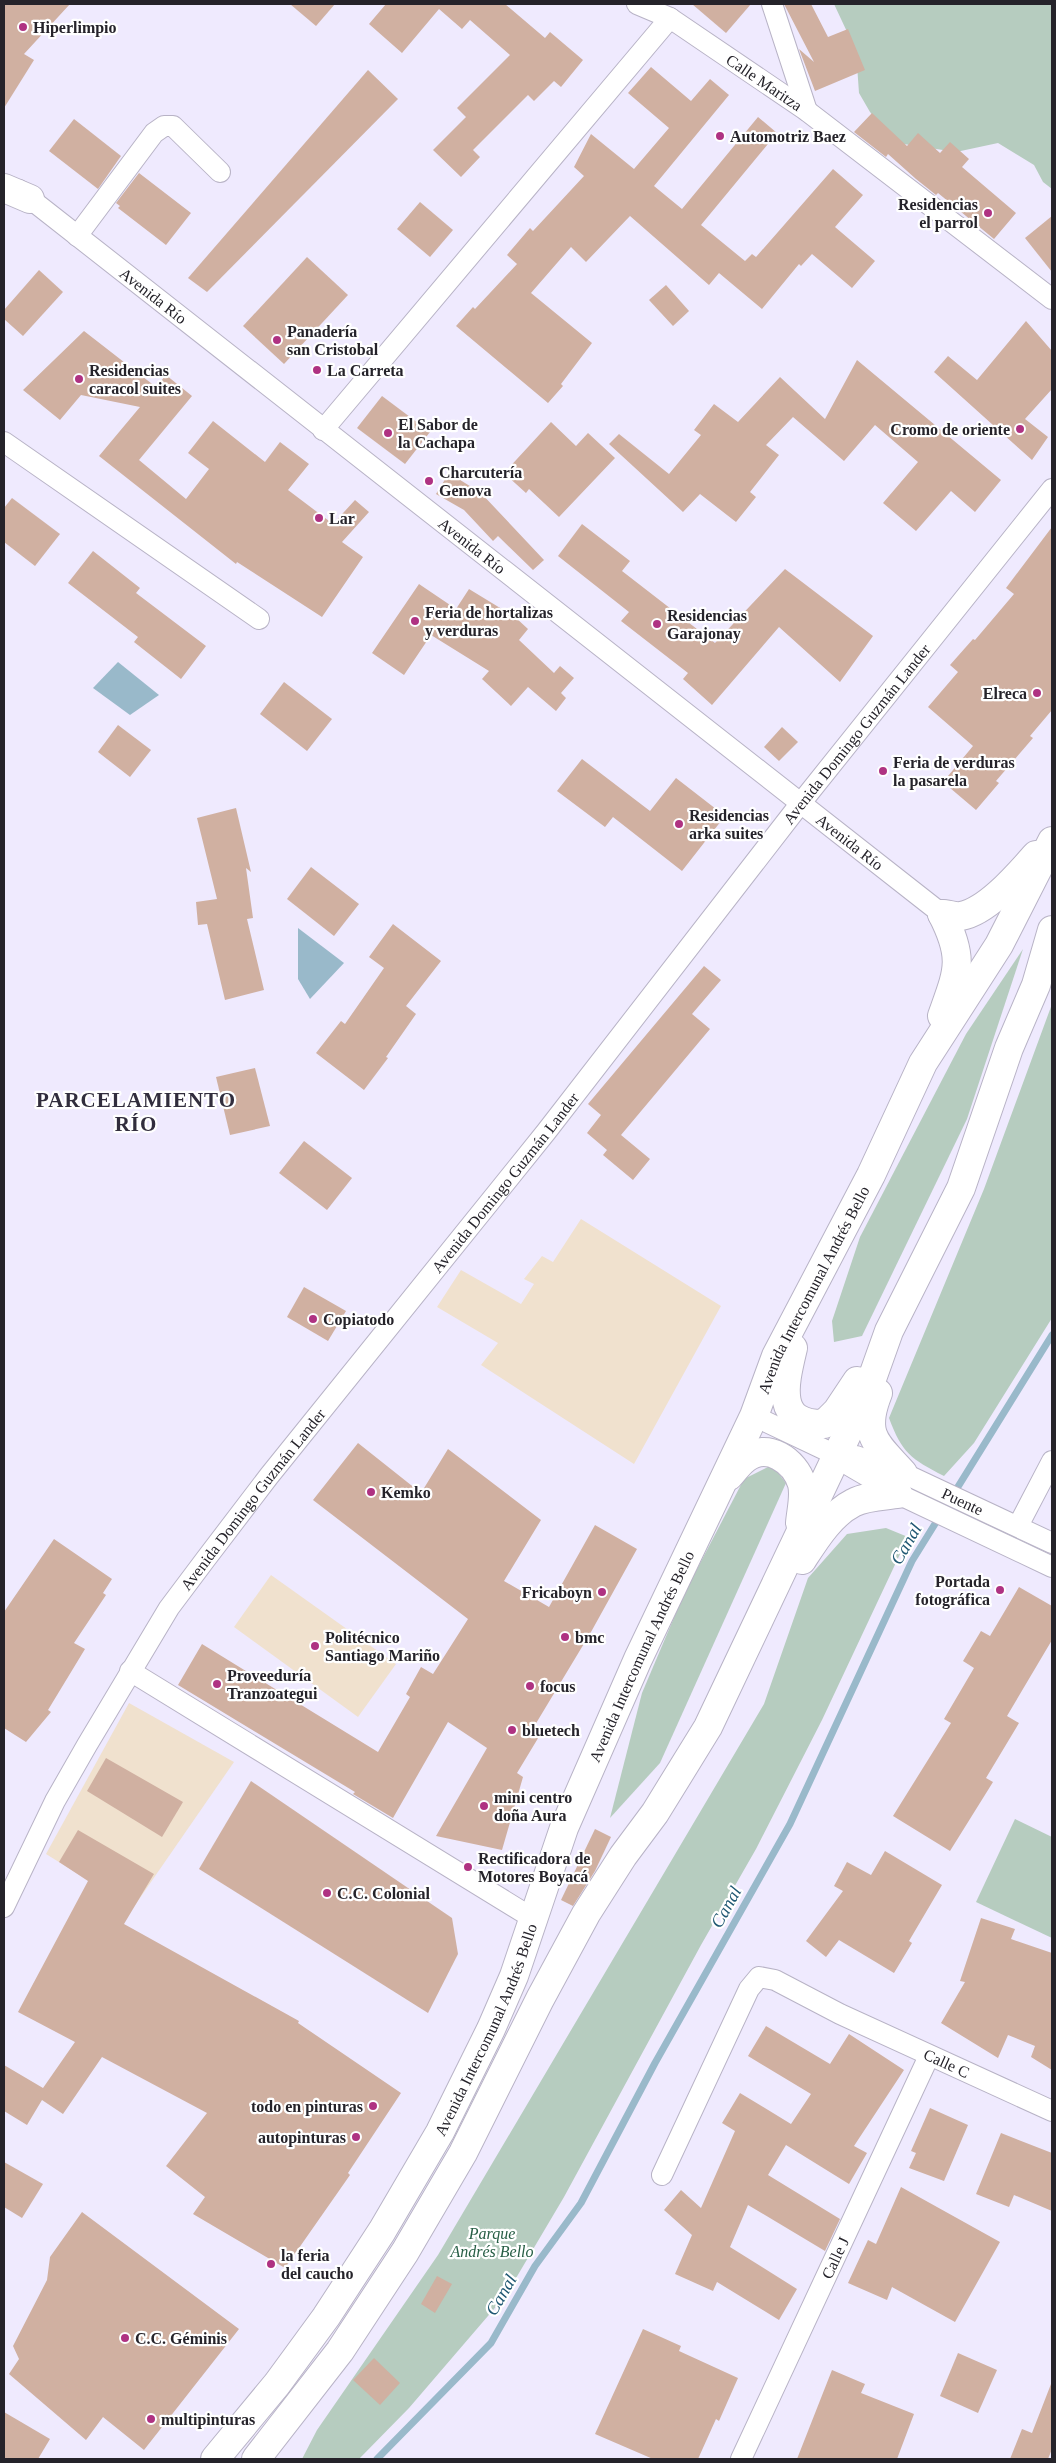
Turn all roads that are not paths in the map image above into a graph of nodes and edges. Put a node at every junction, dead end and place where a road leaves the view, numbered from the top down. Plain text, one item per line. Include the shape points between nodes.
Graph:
1 (637, 4) edge
2 (772, 4) edge
3 (670, 18) junction
4 (807, 111) junction
5 (220, 172) dead end
6 (4, 178) edge
7 (4, 188) edge
8 (30, 199) junction
9 (77, 236) junction
10 (1052, 299) edge
11 (323, 430) junction
12 (4, 442) edge
13 (1052, 489) edge
14 (259, 619) dead end
15 (800, 804) junction
16 (1052, 836) edge
17 (1052, 841) edge
18 (942, 914) junction
19 (1052, 930) edge
20 (940, 1034) junction
21 (813, 1286) junction
22 (889, 1332) junction
23 (754, 1416) junction
24 (838, 1456) junction
25 (1052, 1461) edge
26 (719, 1486) junction
27 (908, 1491) junction
28 (1018, 1526) junction
29 (798, 1540) junction
30 (1052, 1543) edge
31 (1052, 1567) edge
32 (776, 1584) junction
33 (130, 1671) junction
34 (4, 1907) edge
35 (534, 1919) junction
36 (929, 2056) junction
37 (1052, 2111) edge
38 (662, 2175) dead end
39 (266, 2453) edge
40 (215, 2459) edge
41 (740, 2459) edge

1 - 3 street, Calle Maritza
2 - 4 street
3 - 4 street, Calle Maritza
3 - 11 street
4 - 10 street, Calle Maritza
5 - 9 street via 174,126 164,126 154,133
6 - 8 street, Avenida Río
7 - 8 main road
8 - 9 street, Avenida Río
9 - 11 street, Avenida Río
11 - 15 street, Avenida Río
12 - 14 street
13 - 15 street, Avenida Domingo Guzmán Lander
15 - 18 street, Avenida Río
15 - 33 street, Avenida Domingo Guzmán Lander via 546,1132 269,1476 170,1608
16 - 18 main road via 1018,876 978,909 960,916
17 - 20 main road, Avenida Intercomunal Andrés Bello via 999,945
18 - 20 main road via 956,944 958,963 941,1017
19 - 22 main road, Avenida Intercomunal Andrés Bello via 1036,985 1009,1048 961,1188
20 - 21 main road, Avenida Intercomunal Andrés Bello
21 - 22 main road via 785,1389 787,1403 796,1418 809,1424 824,1424 838,1411
21 - 23 main road, Avenida Intercomunal Andrés Bello via 776,1356
22 - 24 main road, Avenida Intercomunal Andrés Bello via 868,1390
22 - 27 main road via 892,1351 872,1407 870,1429 874,1443
23 - 24 street
23 - 26 main road, Avenida Intercomunal Andrés Bello
24 - 27 street via 856,1456
24 - 29 main road, Avenida Intercomunal Andrés Bello
25 - 28 street
26 - 29 main road via 745,1458 761,1452 781,1456 796,1468 802,1486
26 - 35 main road, Avenida Intercomunal Andrés Bello via 564,1828
27 - 28 street, Puente via 930,1484
27 - 31 street, Puente via 985,1535
27 - 32 main road via 854,1502 840,1511 790,1577
28 - 30 street, Puente
29 - 32 main road, Avenida Intercomunal Andrés Bello
32 - 39 main road, Avenida Intercomunal Andrés Bello via 708,1728 586,1914 437,2200 340,2351
33 - 34 street, Avenida Domingo Guzmán Lander via 55,1801
33 - 35 street
35 - 40 main road, Avenida Intercomunal Andrés Bello via 491,2029 413,2179 317,2330
36 - 37 street, Calle C
36 - 38 street, Calle C via 775,1980 759,1977 749,1989
36 - 41 street, Calle J

